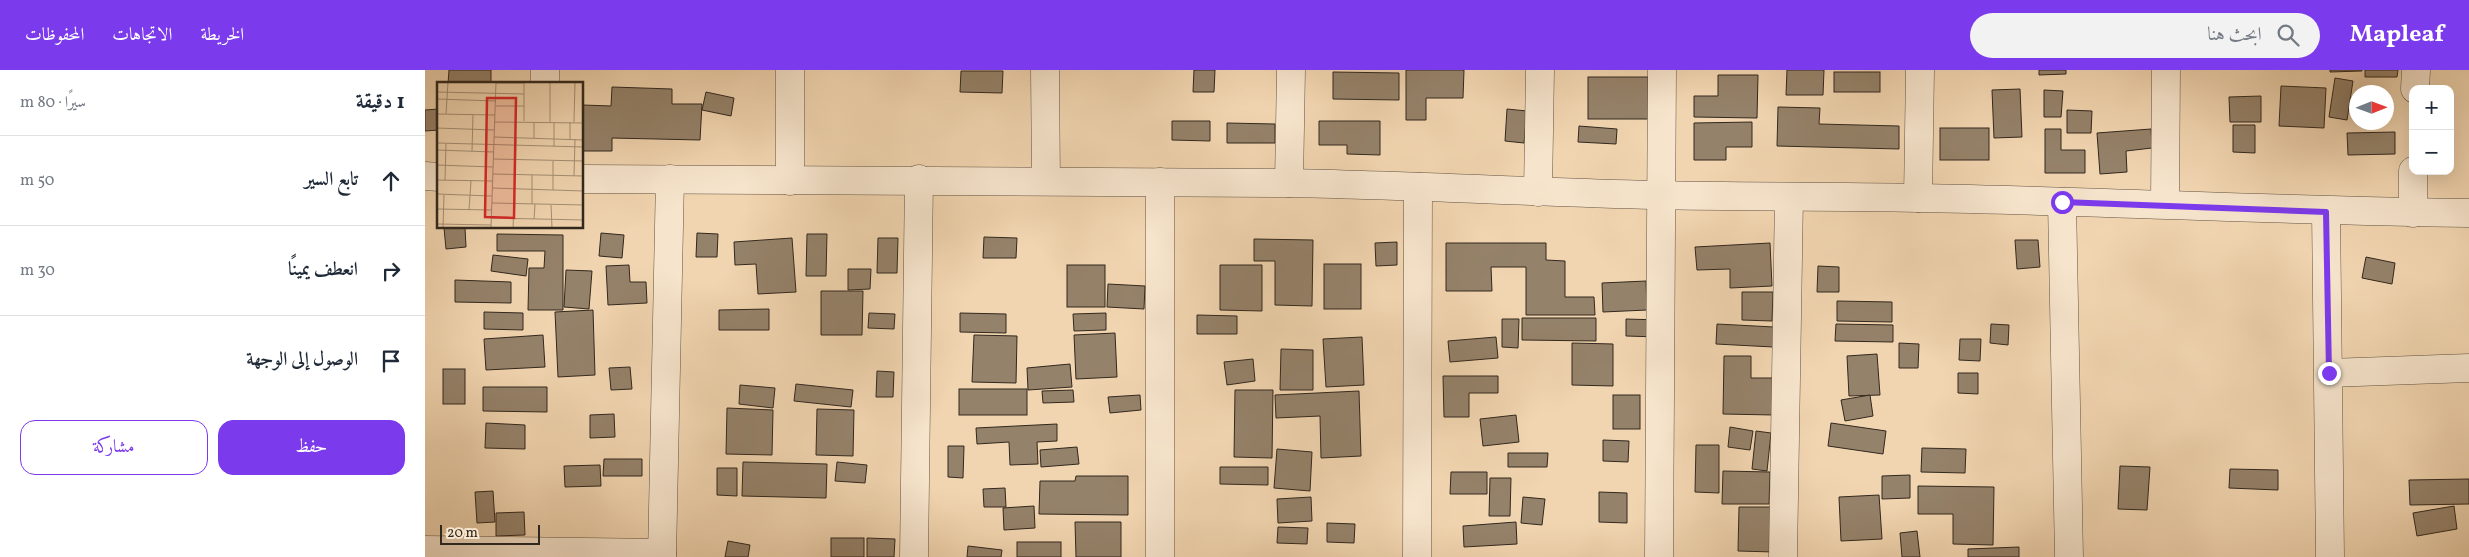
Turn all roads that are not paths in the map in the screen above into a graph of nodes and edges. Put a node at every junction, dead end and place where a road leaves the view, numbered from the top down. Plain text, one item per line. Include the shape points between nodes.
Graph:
1 (790, 70) edge
2 (1045, 70) edge
3 (1291, 70) edge
4 (1540, 70) edge
5 (1662, 70) edge
6 (1920, 70) edge
7 (2167, 70) edge
8 (2415, 70) edge
9 (2415, 85) edge
10 (2413, 175) edge
11 (584, 179) edge
12 (670, 179) junction
13 (919, 179) junction
14 (790, 181) junction
15 (1046, 181) junction
16 (1160, 182) junction
17 (1289, 183) junction
18 (1418, 187) junction
19 (1538, 192) junction
20 (1660, 195) junction
21 (1789, 197) junction
22 (1918, 198) junction
23 (2062, 202) junction
24 (2165, 204) junction
25 (2326, 212) junction
26 (2413, 213) junction
27 (2469, 213) edge
28 (2469, 368) edge
29 (2329, 373) junction
30 (425, 550) edge
31 (662, 555) edge
32 (914, 557) edge
33 (1160, 557) edge
34 (1417, 557) edge
35 (1659, 557) edge
36 (1783, 557) edge
37 (2069, 557) edge
38 (2330, 557) edge

1 - 14 street
2 - 15 street
3 - 17 street
4 - 19 street
5 - 20 street
6 - 22 street
7 - 24 street
8 - 9 street
10 - 26 street
11 - 12 street
12 - 14 street
12 - 31 street
13 - 14 street
13 - 15 street
13 - 32 street
15 - 16 street
16 - 17 street
16 - 33 street
17 - 18 street
18 - 19 street
18 - 34 street
19 - 20 street
20 - 21 street
20 - 35 street
21 - 22 street
21 - 36 street
22 - 23 street
23 - 24 street
23 - 37 street
24 - 25 street
25 - 26 street
25 - 29 street
26 - 27 street
28 - 29 street
29 - 38 street
30 - 31 street

